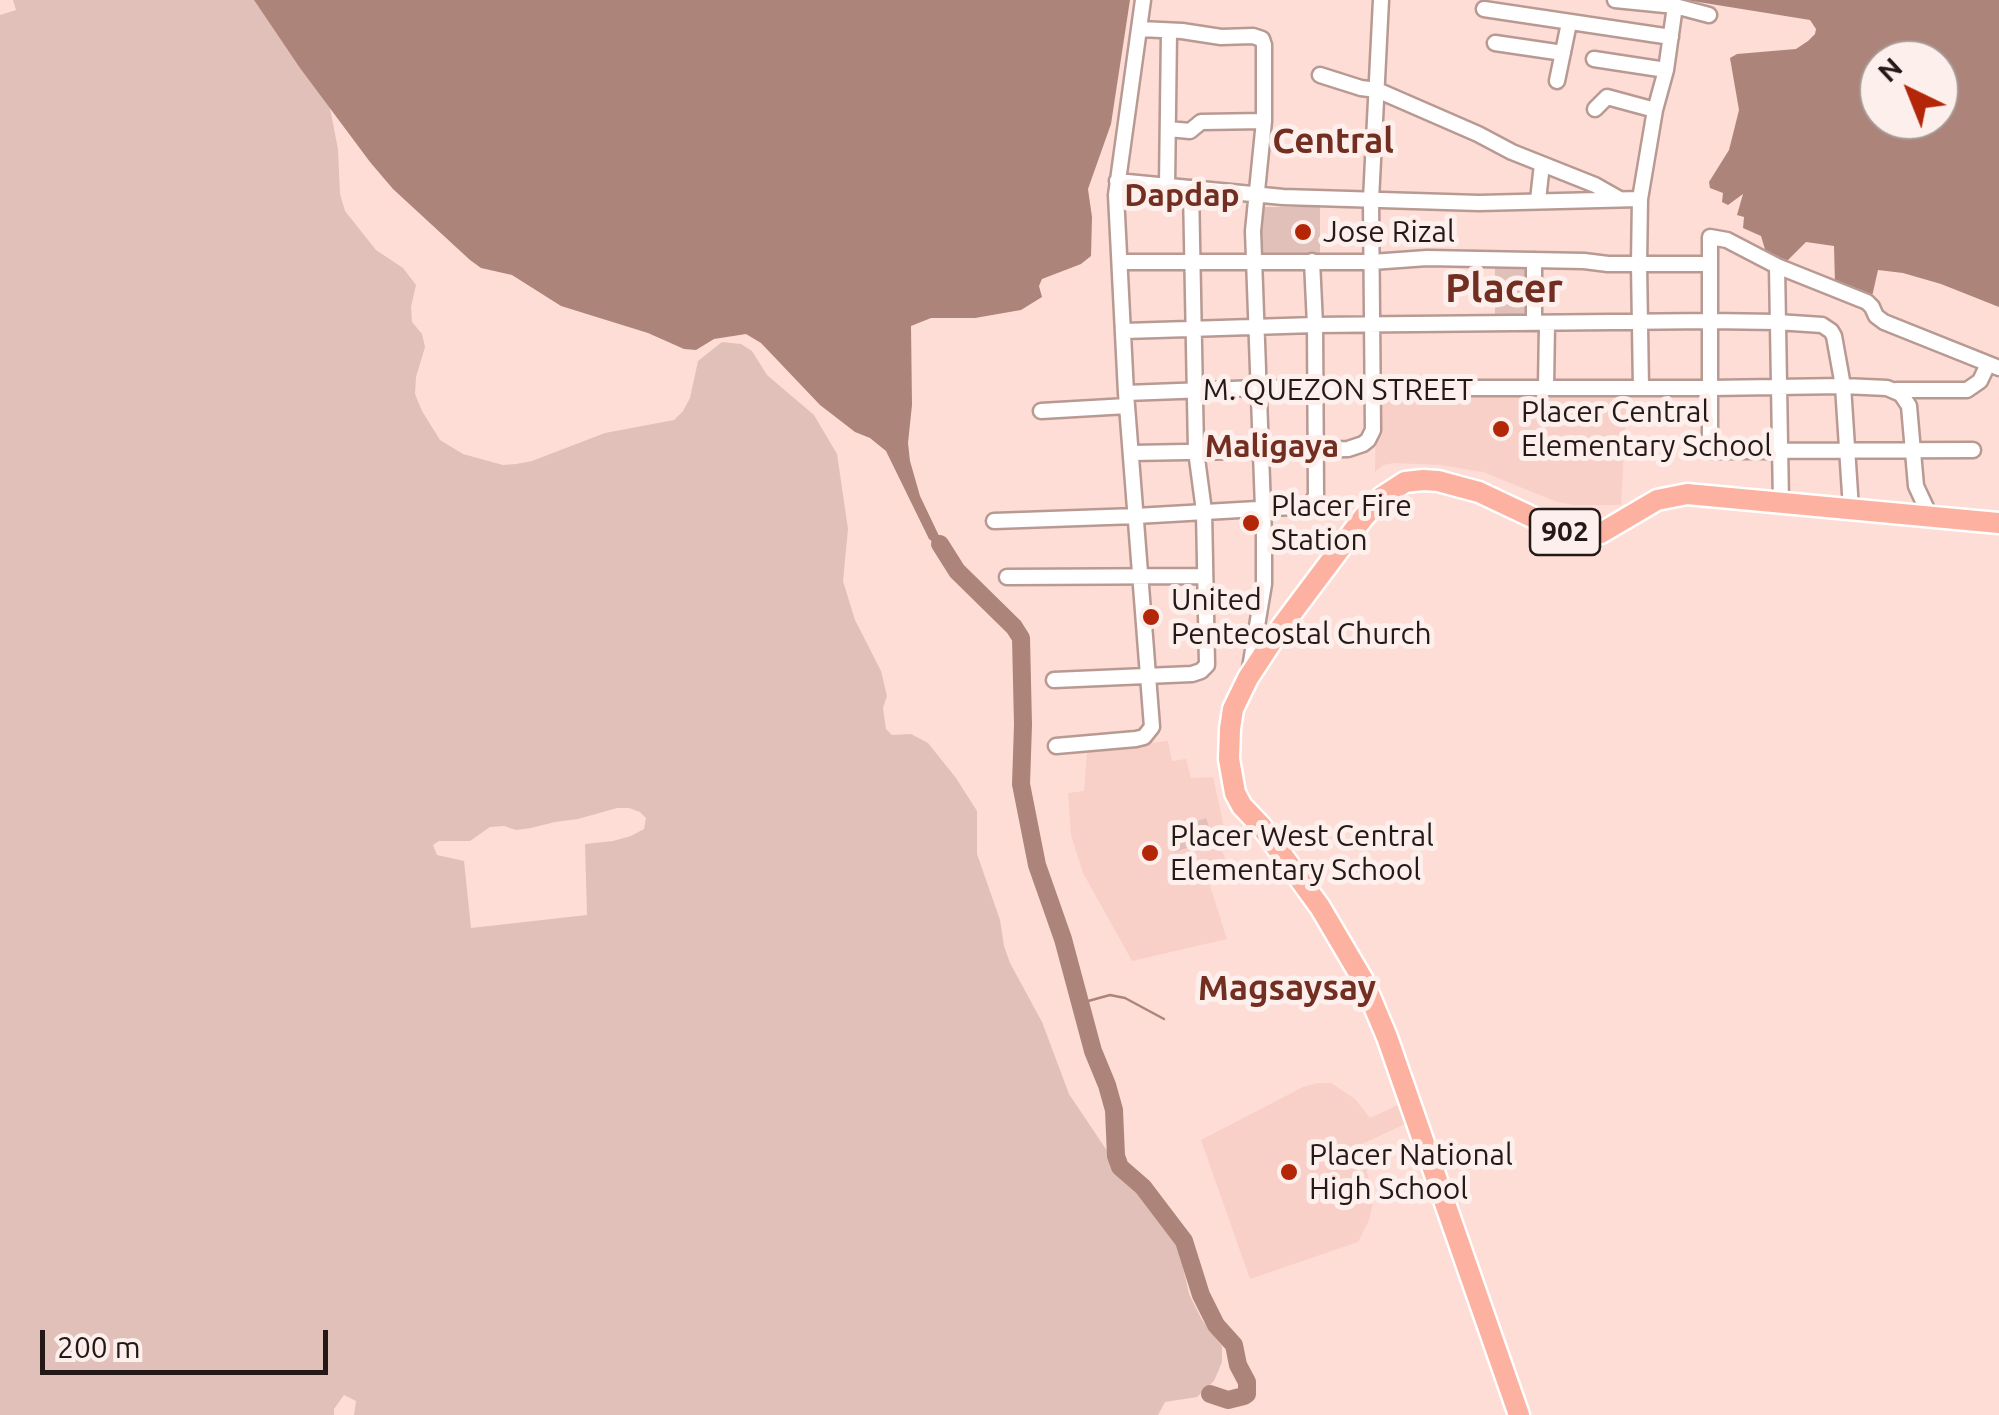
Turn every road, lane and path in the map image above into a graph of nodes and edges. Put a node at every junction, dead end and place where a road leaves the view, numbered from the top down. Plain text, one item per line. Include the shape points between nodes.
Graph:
1 (1142, 0) edge
2 (1382, 0) edge
3 (1615, 0) edge
4 (1675, 6) junction
5 (1484, 9) dead end
6 (1709, 14) dead end
7 (1569, 22) junction
8 (1140, 30) junction
9 (1169, 32) junction
10 (1672, 37) junction
11 (1495, 42) dead end
12 (1563, 53) junction
13 (1594, 59) dead end
14 (1666, 70) junction
15 (1320, 75) dead end
16 (1557, 81) dead end
17 (1377, 90) junction
18 (1595, 109) dead end
19 (1655, 110) junction
20 (1264, 121) junction
21 (1168, 129) junction
22 (1542, 164) junction
23 (1117, 181) junction
24 (1166, 186) junction
25 (1192, 188) junction
26 (1256, 193) junction
27 (1618, 198) junction
28 (1640, 199) junction
29 (1371, 200) junction
30 (1538, 200) junction
31 (1534, 260) junction
32 (1312, 261) junction
33 (1120, 262) junction
34 (1192, 262) junction
35 (1372, 262) junction
36 (1254, 263) junction
37 (1638, 264) junction
38 (1709, 264) junction
39 (1777, 266) junction
40 (1639, 322) junction
41 (1710, 322) junction
42 (1776, 322) junction
43 (1541, 323) junction
44 (1373, 324) junction
45 (1315, 325) junction
46 (1194, 327) junction
47 (1255, 327) junction
48 (1125, 331) junction
49 (1994, 366) edge
50 (1843, 386) junction
51 (1778, 387) junction
52 (1258, 388) junction
53 (1546, 388) junction
54 (1641, 388) junction
55 (1710, 388) junction
56 (1314, 389) junction
57 (1373, 389) junction
58 (1196, 390) junction
59 (1896, 390) junction
60 (1127, 400) junction
61 (1042, 411) dead end
62 (1315, 449) junction
63 (1261, 450) junction
64 (1780, 450) junction
65 (1914, 450) junction
66 (1974, 450) dead end
67 (1196, 451) junction
68 (1846, 451) junction
69 (1132, 453) junction
70 (1781, 502) junction
71 (1262, 507) junction
72 (1850, 509) junction
73 (1204, 511) junction
74 (1136, 516) junction
75 (1930, 516) junction
76 (994, 521) dead end
77 (1999, 523) edge
78 (1205, 576) junction
79 (1007, 577) dead end
80 (1140, 577) junction
81 (1148, 674) junction
82 (1248, 678) junction
83 (1054, 680) dead end
84 (1056, 746) dead end
85 (1519, 1415) edge

1 - 8 street
2 - 17 street
3 - 4 street
4 - 6 street
4 - 10 street
5 - 7 street
7 - 10 street
7 - 12 street
8 - 9 street
8 - 23 street
9 - 20 street via 1262,39
9 - 21 street
10 - 14 street
11 - 12 street
12 - 16 street
13 - 14 street
14 - 19 street
15 - 17 street
17 - 22 street
17 - 29 street
18 - 19 street via 1606,98
19 - 28 street
20 - 21 street
20 - 26 street
21 - 24 street
22 - 27 street
22 - 30 street
23 - 24 street
23 - 33 street
24 - 25 street
25 - 26 street
25 - 34 street
26 - 29 street
26 - 36 street
27 - 28 street
27 - 30 street
28 - 37 street
29 - 30 street
29 - 35 street
31 - 35 street
31 - 37 street
31 - 43 street
32 - 35 street
32 - 36 street
32 - 45 street
33 - 34 street
33 - 48 street
34 - 36 street
34 - 46 street
35 - 44 street
36 - 47 street
37 - 38 street
37 - 40 street
38 - 39 street via 1710,237
38 - 41 street
39 - 42 street
39 - 49 street via 1866,302 1884,322
40 - 41 street
40 - 43 street
40 - 54 street
41 - 42 street
41 - 55 street
42 - 50 street via 1831,331
42 - 51 street
43 - 44 street
43 - 53 street
44 - 45 street
44 - 57 street
45 - 47 street
45 - 56 street
46 - 47 street
46 - 48 street
46 - 58 street
47 - 52 street
48 - 60 street
49 - 59 street, M. QUEZON STREET via 1967,390
50 - 51 street, M. QUEZON STREET
50 - 59 street, M. QUEZON STREET
50 - 68 street
51 - 55 street, M. QUEZON STREET
51 - 64 street
52 - 56 street, M. QUEZON STREET
52 - 58 street, M. QUEZON STREET
52 - 63 street
53 - 54 street, M. QUEZON STREET
53 - 57 street, M. QUEZON STREET
54 - 55 street, M. QUEZON STREET
55 - 64 street via 1710,451
56 - 57 street, M. QUEZON STREET
56 - 62 street
57 - 62 street via 1373,430 1364,444
58 - 60 street, M. QUEZON STREET
58 - 67 street
59 - 65 street via 1909,406
60 - 61 street, M. QUEZON STREET
60 - 69 street
62 - 63 street
62 - 71 street via 1312,503
63 - 67 street
63 - 71 street
64 - 68 street
64 - 70 street
65 - 66 street
65 - 68 street
65 - 75 street via 1918,492
67 - 69 street
67 - 73 street
68 - 72 street
69 - 74 street
70 - 72 highway, 902
70 - 82 highway, 902 via 1677,495 1601,532 1578,535 1478,492 1438,481 1406,482 1363,518
71 - 73 street
71 - 82 street via 1264,584
72 - 75 highway, 902
73 - 74 street
73 - 78 street
74 - 76 street
74 - 80 street
75 - 77 highway, 902
78 - 80 street
78 - 81 street via 1206,669
79 - 80 street
80 - 81 street
81 - 83 street
81 - 84 street via 1148,734
82 - 85 highway, 902 via 1230,729 1235,793 1357,969

